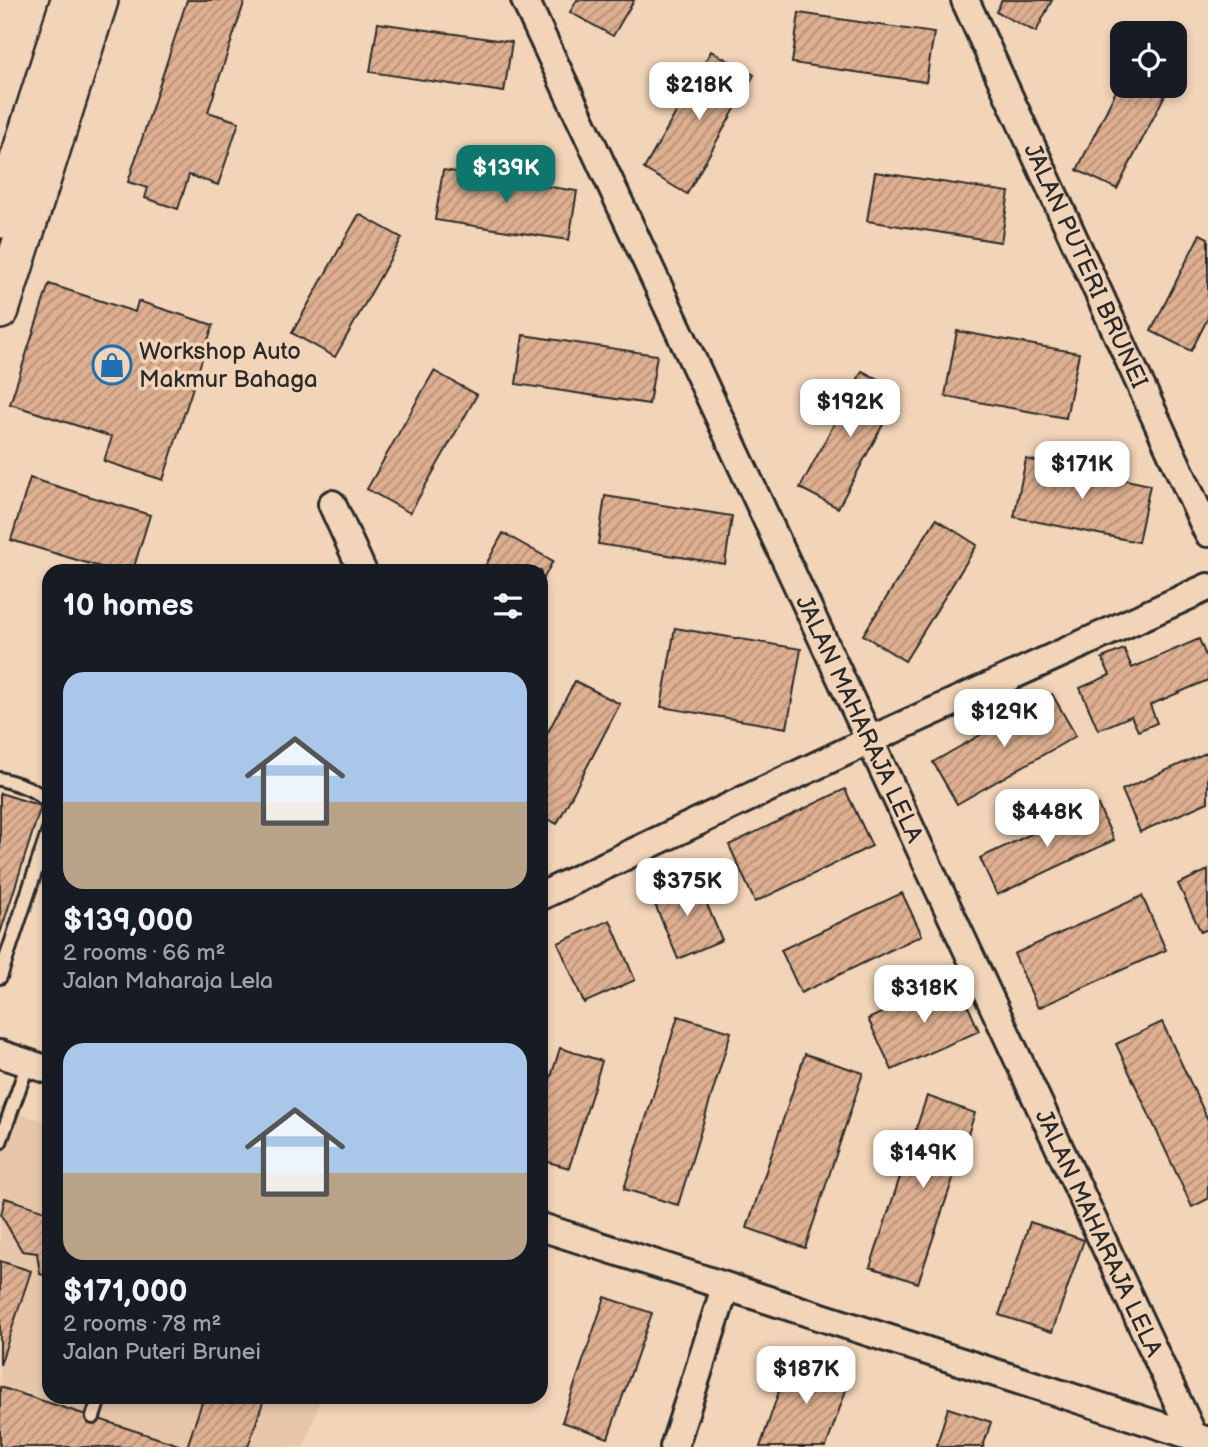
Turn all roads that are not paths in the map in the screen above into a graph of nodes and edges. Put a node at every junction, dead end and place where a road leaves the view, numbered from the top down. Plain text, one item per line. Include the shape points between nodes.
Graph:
1 (525, 0) edge
2 (965, 0) edge
3 (73, 1) edge
4 (0, 219) edge
5 (0, 310) edge
6 (332, 504) dead end
7 (1208, 533) edge
8 (359, 564) edge
9 (1208, 587) edge
10 (869, 741) junction
11 (0, 779) edge
12 (42, 796) edge
13 (42, 851) edge
14 (548, 893) edge
15 (0, 977) edge
16 (0, 1054) edge
17 (38, 1066) edge
18 (0, 1142) edge
19 (548, 1229) edge
20 (725, 1288) junction
21 (97, 1404) edge
22 (93, 1417) dead end
23 (1201, 1439) edge
24 (674, 1447) edge

1 - 10 street, JALAN MAHARAJA LELA
2 - 7 street, JALAN PUTERI BRUNEI
3 - 4 main road
3 - 5 main road
6 - 8 street
9 - 10 street
10 - 14 street
10 - 23 street, JALAN MAHARAJA LELA
11 - 12 lane
13 - 15 lane
16 - 17 street
17 - 18 lane
19 - 20 street
20 - 23 street
20 - 24 street
21 - 22 lane

